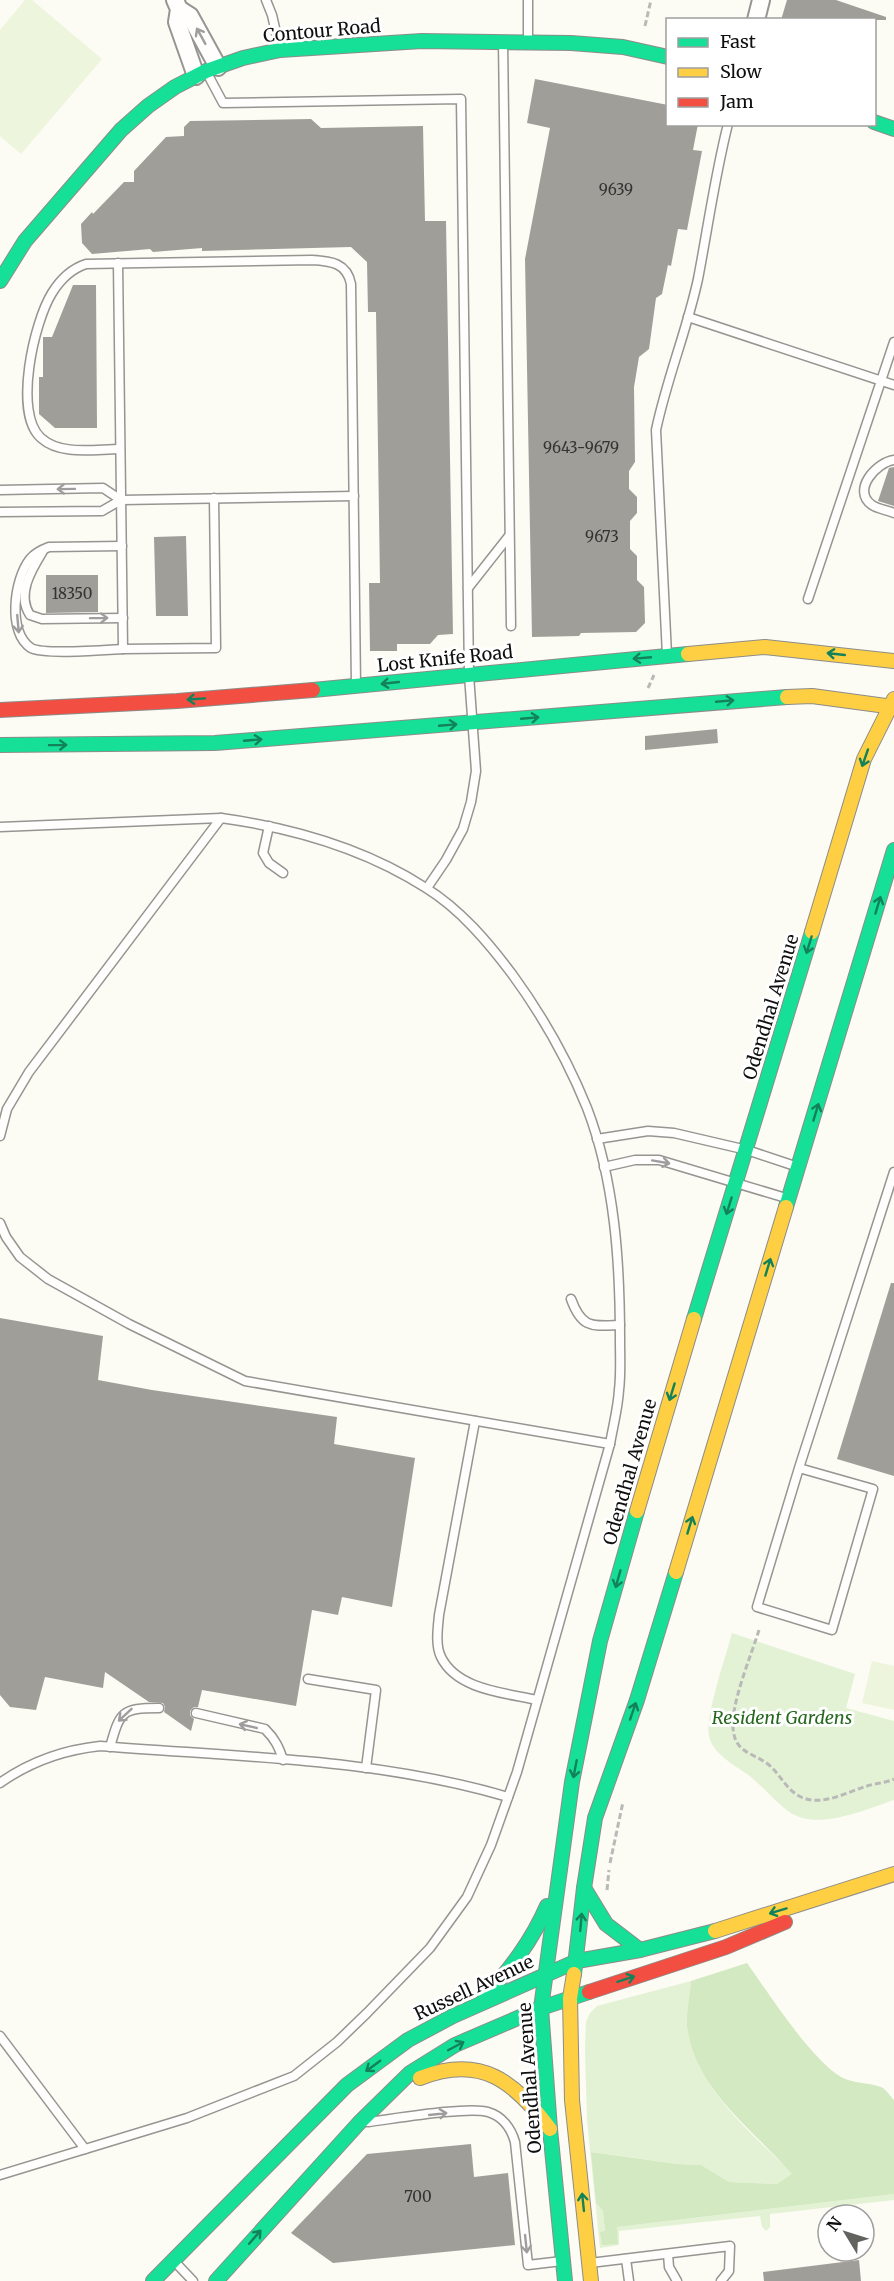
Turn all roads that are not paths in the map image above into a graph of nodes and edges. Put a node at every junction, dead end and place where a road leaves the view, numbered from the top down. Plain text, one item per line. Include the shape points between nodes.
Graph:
1 (266, 0) edge
2 (528, 0) edge
3 (760, 0) edge
4 (177, 4) edge
5 (756, 18) edge
6 (503, 42) junction
7 (528, 42) junction
8 (280, 50) junction
9 (666, 57) edge
10 (207, 71) junction
11 (876, 123) edge
12 (728, 126) edge
13 (894, 129) edge
14 (118, 263) junction
15 (0, 280) edge
16 (688, 317) junction
17 (894, 342) edge
18 (881, 381) junction
19 (894, 385) edge
20 (120, 449) junction
21 (894, 460) edge
22 (0, 490) edge
23 (354, 496) junction
24 (214, 498) junction
25 (121, 500) junction
26 (0, 512) edge
27 (894, 513) edge
28 (509, 536) junction
29 (122, 546) junction
30 (45, 548) junction
31 (468, 589) junction
32 (808, 599) dead end
33 (123, 618) junction
34 (511, 626) dead end
35 (123, 649) junction
36 (667, 656) junction
37 (894, 661) edge
38 (469, 675) junction
39 (356, 687) junction
40 (893, 704) edge
41 (0, 710) edge
42 (472, 723) junction
43 (0, 746) edge
44 (221, 818) junction
45 (269, 826) junction
46 (0, 827) edge
47 (894, 850) edge
48 (283, 873) dead end
49 (427, 888) junction
50 (0, 1136) edge
51 (597, 1139) junction
52 (747, 1150) junction
53 (604, 1167) junction
54 (799, 1168) junction
55 (894, 1172) edge
56 (736, 1182) junction
57 (789, 1198) junction
58 (0, 1223) edge
59 (571, 1299) dead end
60 (620, 1325) junction
61 (475, 1421) junction
62 (610, 1444) junction
63 (799, 1467) junction
64 (308, 1679) dead end
65 (537, 1700) junction
66 (159, 1708) dead end
67 (196, 1713) dead end
68 (110, 1747) junction
69 (283, 1760) junction
70 (366, 1768) junction
71 (0, 1783) edge
72 (508, 1797) junction
73 (560, 1871) junction
74 (894, 1876) edge
75 (584, 1888) junction
76 (640, 1950) junction
77 (577, 1961) junction
78 (544, 1975) junction
79 (570, 1998) junction
80 (477, 2005) junction
81 (541, 2008) junction
82 (0, 2036) edge
83 (381, 2102) junction
84 (359, 2123) junction
85 (550, 2128) junction
86 (85, 2149) junction
87 (0, 2175) edge
88 (668, 2254) junction
89 (626, 2259) junction
90 (174, 2261) junction
91 (563, 2261) junction
92 (589, 2264) junction
93 (675, 2280) edge
94 (153, 2281) edge
95 (193, 2281) edge
96 (216, 2281) edge
97 (565, 2281) edge
98 (591, 2281) edge
99 (629, 2281) edge
100 (721, 2281) edge

1 - 8 lane
2 - 7 lane
3 - 5 street
10 -> 4 street via 190,16
4 - 10 street via 177,22
6 - 7 street, Contour Road
6 - 8 street, Contour Road via 422,41
6 - 28 lane
7 - 9 street, Contour Road via 623,47
8 - 10 street, Contour Road
10 - 15 street, Contour Road via 175,87 121,130 25,242
10 - 31 lane via 223,103 461,99
11 - 13 street
12 - 16 lane
14 - 20 lane
14 - 20 lane via 75,268 52,293 33,344 28,416 33,430 54,446 67,450
14 - 23 lane via 312,260 344,268 351,284
16 - 18 lane
16 - 36 lane via 656,430
17 - 18 lane
18 - 19 lane
18 - 32 lane
20 - 25 lane
21 - 27 lane via 870,475 865,489 871,504
25 -> 22 lane via 103,488
23 - 24 lane
23 - 39 lane
24 - 25 lane
24 - 35 lane via 216,648
25 - 26 lane via 102,510
25 - 29 lane
28 - 31 lane
28 - 34 lane
29 - 30 lane
29 - 33 lane
30 -> 33 lane via 26,584 25,602 30,615 42,619
30 -> 35 lane via 30,559 18,584 20,637 41,651
31 - 38 lane
33 - 35 lane
37 -> 36 street, Lost Knife Road via 765,647
36 -> 38 street, Lost Knife Road
38 -> 39 street, Lost Knife Road
38 - 42 lane
39 -> 41 street, Lost Knife Road
42 -> 40 street via 767,697 812,696
40 -> 52 street, Odendhal Avenue via 864,759
43 -> 42 street via 215,743
42 - 49 lane via 476,771 471,802 463,829
44 - 45 lane
44 - 46 lane
44 - 50 lane via 29,1072 8,1109
45 - 48 lane via 263,853
45 - 49 lane via 345,848
54 -> 47 street
49 - 51 lane via 459,913 532,1002 546,1023
51 - 52 lane via 648,1131 692,1136
51 - 53 lane
52 - 54 lane
52 - 56 street, Odendhal Avenue
53 -> 56 lane via 635,1160 659,1160
53 - 60 lane via 618,1258
54 - 57 street
55 - 63 lane
56 - 57 lane
56 -> 73 street, Odendhal Avenue via 600,1641 572,1782
75 -> 57 street via 595,1818 637,1700
58 - 61 lane via 20,1257 48,1279 245,1382
59 - 60 lane via 585,1323
60 - 62 lane via 619,1390
61 - 62 lane
61 - 65 lane via 439,1615 441,1657 455,1673 475,1686
62 - 65 lane
63 - 63 lane via 758,1607 832,1630 873,1489
64 - 70 lane via 376,1690
65 - 72 lane
66 -> 68 lane via 131,1709 123,1715
69 -> 67 lane via 279,1746 265,1729
68 - 69 lane
68 - 71 lane via 73,1749 30,1765
69 - 70 lane
70 - 72 lane via 465,1784
72 - 86 lane via 467,1897 430,1948 337,2042 283,2081 187,2118
73 - 78 street, Odendhal Avenue
73 - 80 street via 539,1926 507,1974
74 -> 76 street, Russell Avenue
79 -> 74 street, Russell Avenue via 726,1947
75 - 76 street via 601,1921
77 -> 75 street
76 - 77 street, Russell Avenue
77 - 78 street, Russell Avenue
77 - 79 street
78 - 80 street, Russell Avenue
78 - 81 street, Odendhal Avenue
79 - 81 street, Russell Avenue
92 -> 79 street via 572,2100
80 -> 90 street, Russell Avenue via 408,2040 347,2085
83 -> 81 street, Russell Avenue via 410,2073 455,2045
81 - 85 street, Odendhal Avenue
82 - 86 lane
83 - 84 street, Russell Avenue
83 - 85 street via 430,2072 464,2068 486,2073 512,2086
84 -> 91 lane via 470,2111 485,2111 499,2118 514,2142 528,2265
96 -> 84 street, Russell Avenue
85 - 91 street, Odendhal Avenue
86 - 87 lane
88 - 89 lane
88 - 93 lane
88 - 100 lane via 730,2246 729,2271
89 - 92 lane
89 - 99 lane
90 - 94 street, Russell Avenue
90 - 95 lane
91 - 97 street, Odendhal Avenue
92 - 98 street

